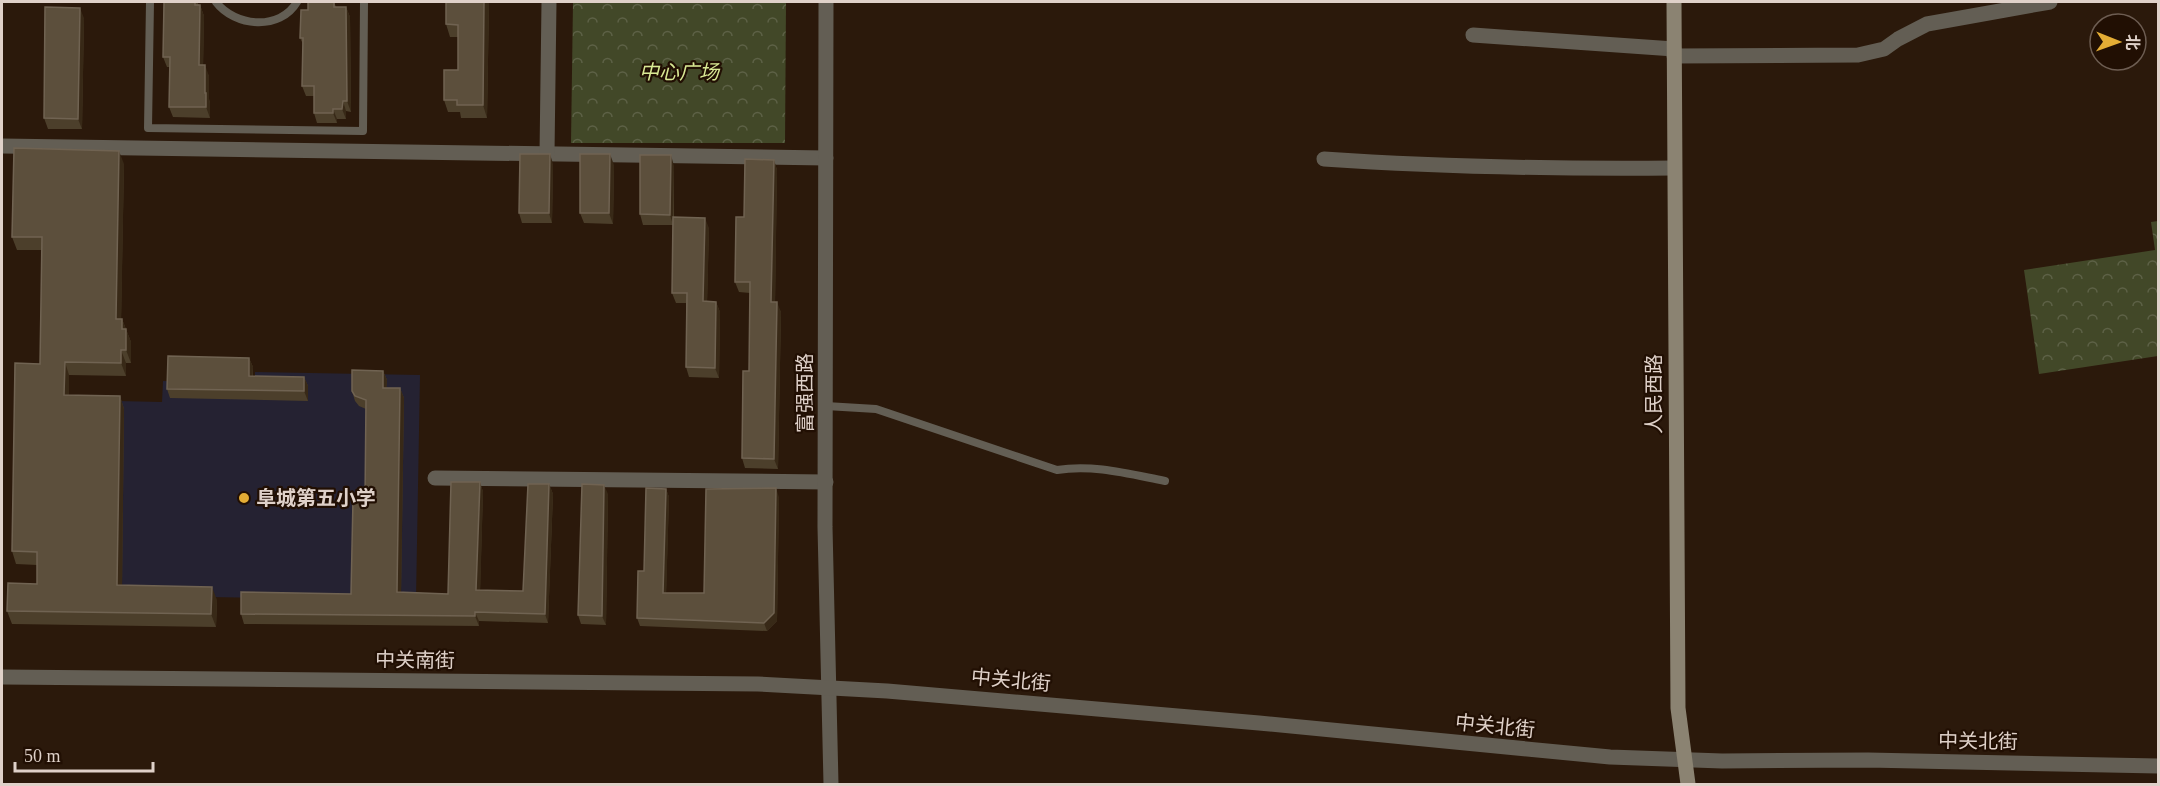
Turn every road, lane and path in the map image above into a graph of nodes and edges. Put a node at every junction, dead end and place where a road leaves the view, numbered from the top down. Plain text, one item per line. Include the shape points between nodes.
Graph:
1 (150, 2) edge
2 (216, 2) edge
3 (297, 2) edge
4 (364, 2) edge
5 (549, 2) edge
6 (826, 2) edge
7 (1674, 2) edge
8 (2050, 2) edge
9 (1473, 35) dead end
10 (1674, 52) junction
11 (2, 146) edge
12 (546, 154) junction
13 (826, 158) junction
14 (1324, 159) dead end
15 (1674, 168) junction
16 (826, 406) junction
17 (435, 478) dead end
18 (1165, 481) dead end
19 (826, 482) junction
20 (2, 677) edge
21 (829, 687) junction
22 (1684, 760) junction
23 (2158, 766) edge
24 (831, 784) edge
25 (1688, 784) edge

1 - 4 lane via 148,128 363,131
2 - 3 lane via 238,20 253,22 273,21 288,13
5 - 12 street
6 - 13 street, 富强西路
7 - 10 main road, 人民西路
8 - 10 street via 1927,24 1884,49 1858,55
9 - 10 street
10 - 15 main road, 人民西路
11 - 12 street
12 - 13 street
13 - 16 street, 富强西路
14 - 15 street via 1544,169
15 - 22 main road, 人民西路 via 1678,708
16 - 18 lane via 876,409 1057,470 1094,467
16 - 19 street, 富强西路
17 - 19 street
19 - 21 street, 富强西路
20 - 21 street, 中关南街
21 - 22 street, 中关北街 via 1567,754
21 - 24 street, 富强西路
22 - 23 street, 中关北街
22 - 25 main road, 人民西路

